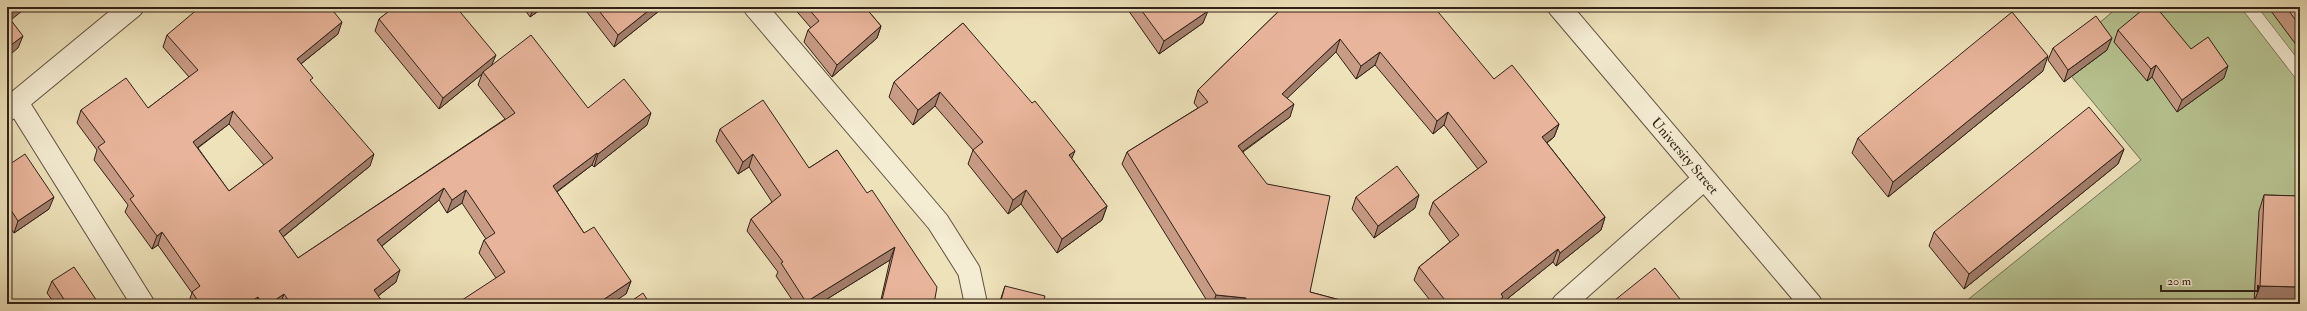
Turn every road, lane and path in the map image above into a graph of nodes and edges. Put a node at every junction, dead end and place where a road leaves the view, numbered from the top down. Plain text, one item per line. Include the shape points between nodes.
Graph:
1 (132, 7) edge
2 (755, 7) edge
3 (1560, 7) edge
4 (2249, 7) edge
5 (2300, 72) edge
6 (12, 107) edge
7 (1704, 179) junction
8 (143, 304) edge
9 (976, 304) edge
10 (1563, 304) edge
11 (1811, 304) edge

1 - 6 street
2 - 9 street via 938,222 969,270
3 - 7 street, University Street
4 - 5 lane
6 - 8 street
7 - 10 street
7 - 11 street, University Street

